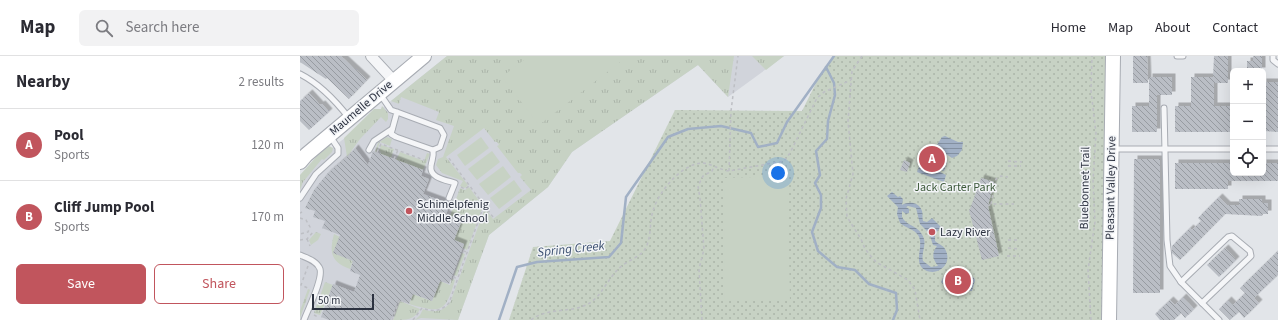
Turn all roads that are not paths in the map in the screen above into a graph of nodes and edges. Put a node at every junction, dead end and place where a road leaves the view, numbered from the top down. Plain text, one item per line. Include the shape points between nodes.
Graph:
1 (371, 56) edge
2 (424, 56) edge
3 (1113, 56) edge
4 (1177, 56) edge
5 (1183, 56) edge
6 (1273, 56) edge
7 (1278, 64) edge
8 (300, 74) edge
9 (394, 80) junction
10 (379, 93) junction
11 (1164, 108) dead end
12 (397, 112) junction
13 (349, 118) junction
14 (392, 129) junction
15 (329, 135) junction
16 (1112, 149) junction
17 (1165, 149) junction
18 (1230, 149) edge
19 (1266, 149) edge
20 (1278, 149) edge
21 (369, 150) dead end
22 (433, 150) junction
23 (302, 155) edge
24 (300, 198) edge
25 (449, 198) dead end
26 (300, 255) edge
27 (1181, 282) junction
28 (1202, 303) junction
29 (1215, 316) junction
30 (304, 320) edge
31 (1109, 320) edge
32 (1210, 320) edge
33 (1220, 320) edge

1 - 9 street
2 - 9 street, Maumelle Drive
3 - 16 street, Pleasant Valley Drive
4 - 5 lane
6 - 7 lane via 1272,60
8 - 13 lane via 336,101
9 - 10 street, Maumelle Drive
10 - 12 lane via 391,110
10 - 13 street, Maumelle Drive
11 - 17 lane
12 - 14 lane
12 - 22 lane via 440,128 444,135 440,147
13 - 15 street, Maumelle Drive
14 - 21 lane via 374,141
14 - 22 lane via 391,134 396,137
15 - 23 street, Maumelle Drive
15 - 24 lane via 338,148 338,154 316,174
16 - 17 lane
16 - 31 street, Pleasant Valley Drive
17 - 18 lane
17 - 27 lane via 1168,259
19 - 20 lane
22 - 25 lane via 432,172 435,176 454,183
26 - 30 lane via 313,262 320,270 320,277
27 - 28 lane
27 - 28 lane via 1228,237 1232,236 1250,250 1251,256 1248,260
28 - 29 lane
29 - 32 lane
29 - 33 lane

